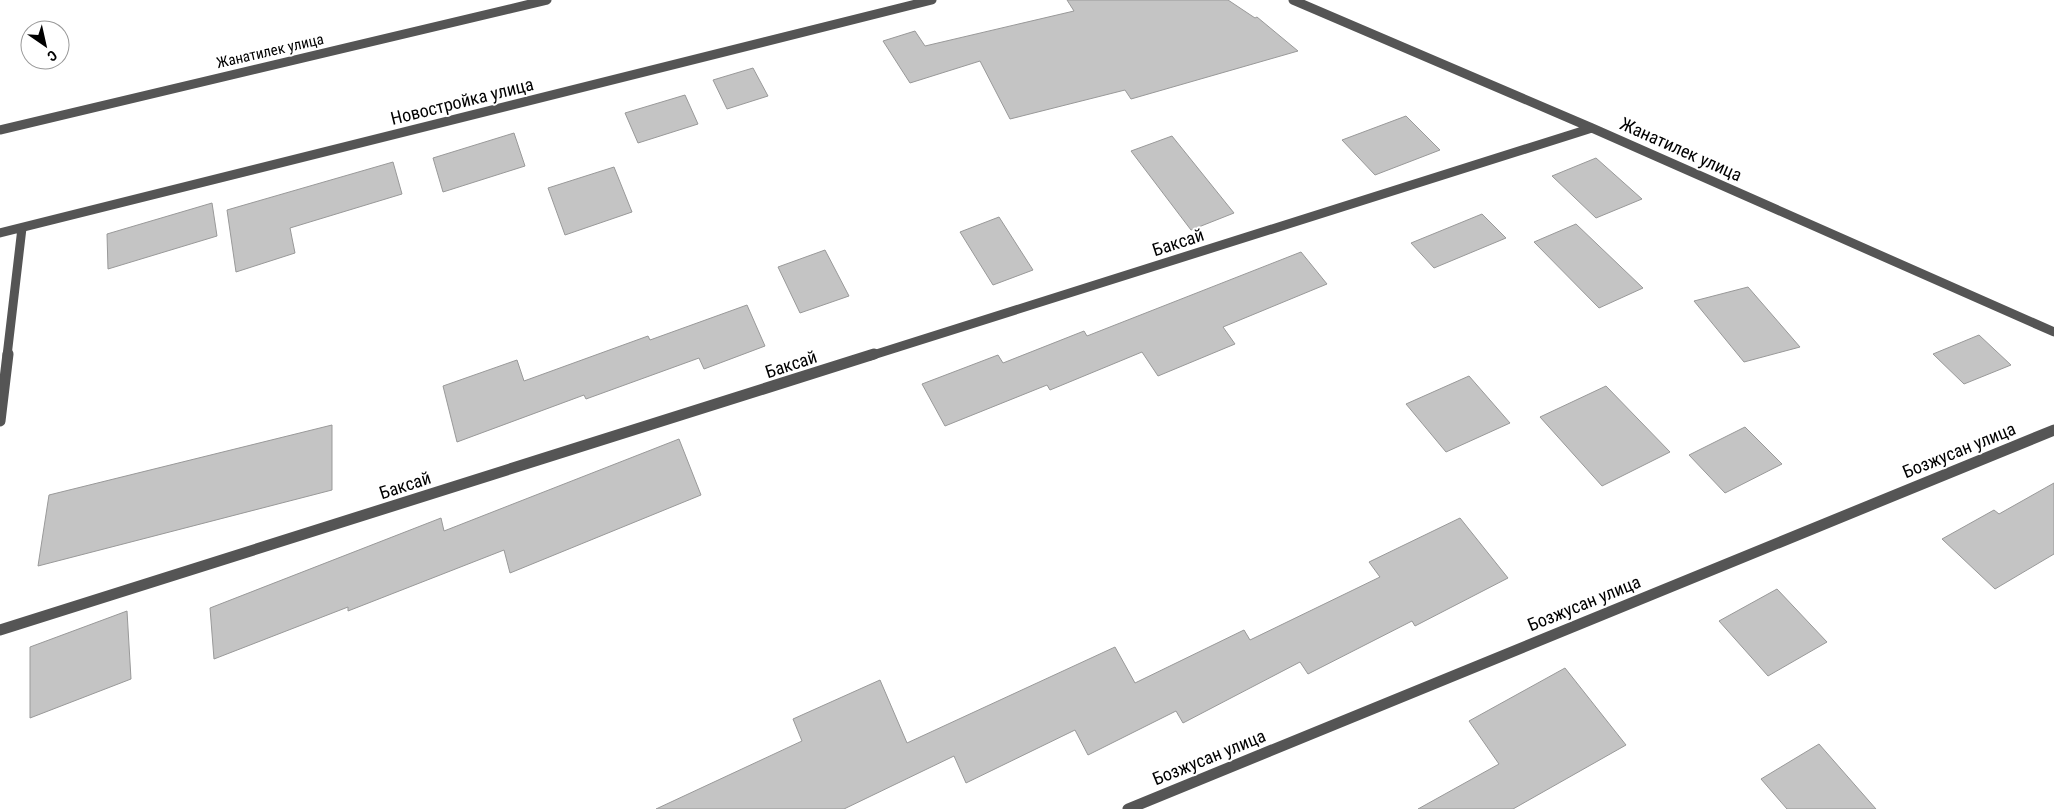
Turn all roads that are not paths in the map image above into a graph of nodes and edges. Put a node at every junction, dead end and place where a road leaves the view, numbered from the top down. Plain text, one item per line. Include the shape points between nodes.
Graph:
1 (547, 0) edge
2 (932, 0) edge
3 (1292, 0) edge
4 (1592, 128) junction
5 (0, 130) edge
6 (22, 228) junction
7 (0, 233) edge
8 (2054, 332) edge
9 (0, 421) edge
10 (2054, 430) edge
11 (0, 630) edge
12 (1128, 809) edge

1 - 5 street, Жанатилек улица
2 - 6 street, Новостройка улица
3 - 4 street, Жанатилек улица
4 - 8 street, Жанатилек улица
4 - 11 street, Баксай
6 - 7 street, Новостройка улица
6 - 9 street
10 - 12 street, Бозжусан улица

